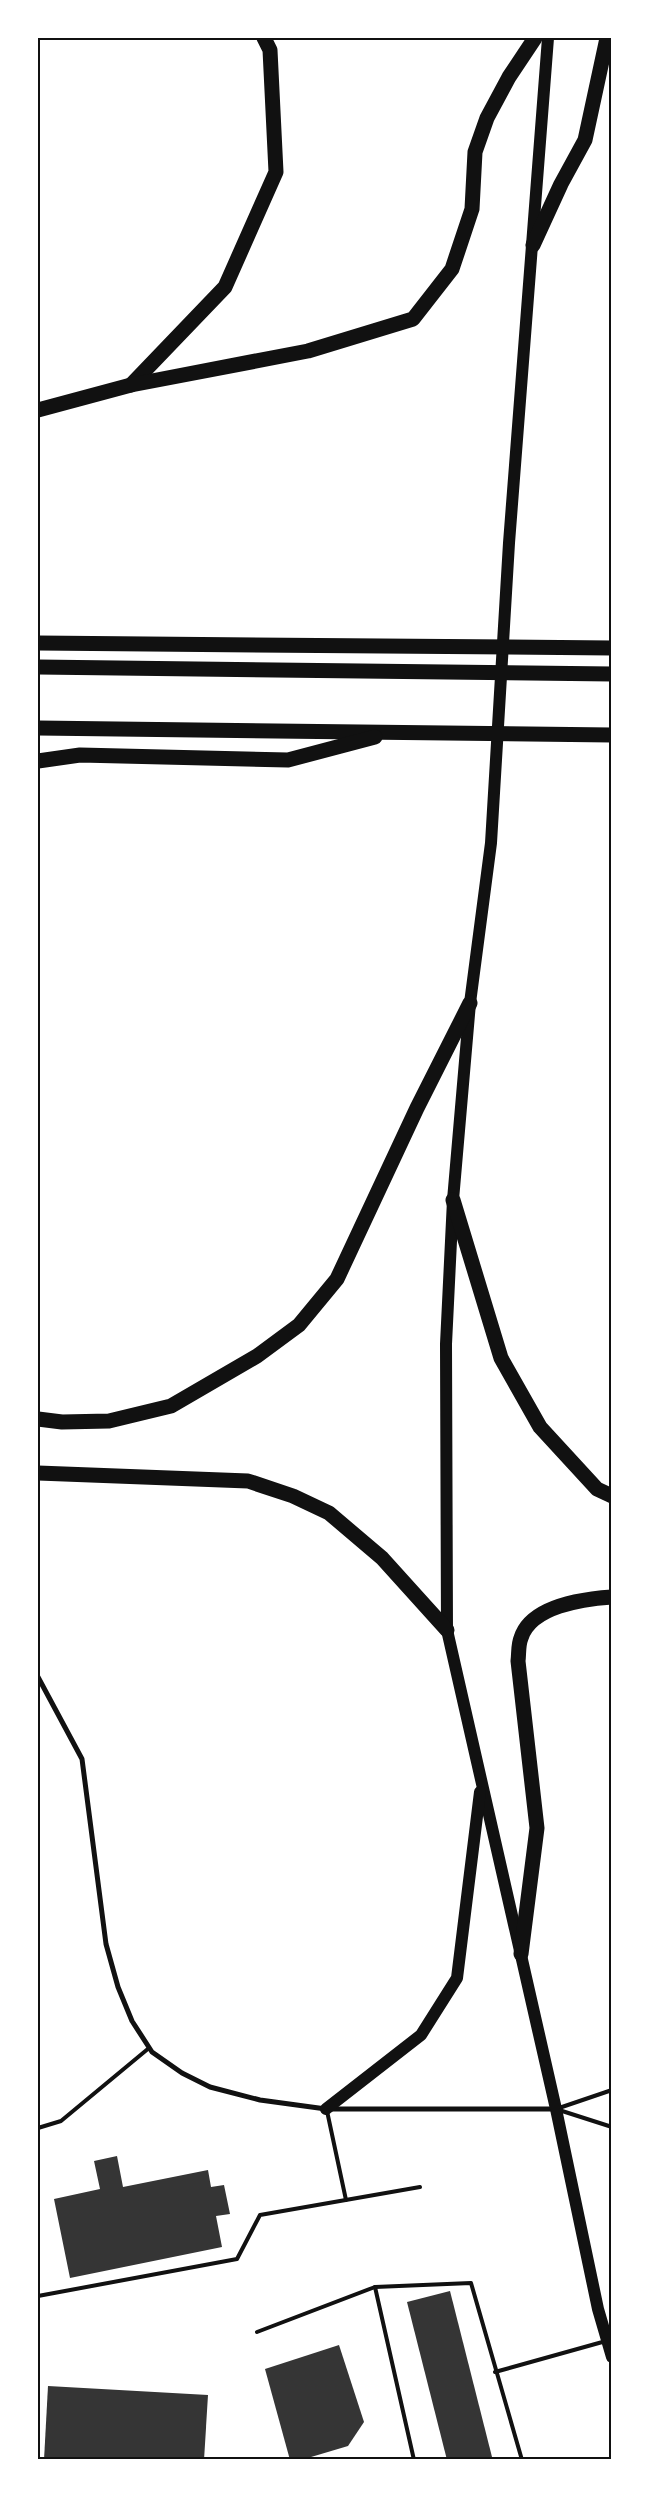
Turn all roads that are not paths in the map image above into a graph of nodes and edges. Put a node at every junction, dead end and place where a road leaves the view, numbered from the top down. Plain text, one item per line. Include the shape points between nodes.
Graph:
1 (264, 38) edge
2 (535, 38) edge
3 (548, 38) edge
4 (607, 38) edge
5 (533, 245) junction
6 (131, 385) junction
7 (38, 410) edge
8 (38, 644) edge
9 (612, 648) edge
10 (38, 667) edge
11 (612, 674) edge
12 (38, 728) edge
13 (394, 732) junction
14 (612, 735) edge
15 (38, 761) edge
16 (470, 1003) junction
17 (453, 1200) junction
18 (38, 1419) edge
19 (38, 1473) edge
20 (612, 1496) edge
21 (612, 1597) edge
22 (447, 1630) junction
23 (38, 1677) edge
24 (482, 1782) junction
25 (521, 1954) junction
26 (150, 2048) junction
27 (612, 2090) edge
28 (326, 2109) junction
29 (556, 2109) junction
30 (612, 2127) edge
31 (38, 2128) edge
32 (420, 2186) dead end
33 (346, 2200) junction
34 (375, 2287) junction
35 (38, 2296) edge
36 (257, 2332) dead end
37 (607, 2341) junction
38 (612, 2357) edge
39 (495, 2372) junction
40 (414, 2460) edge
41 (522, 2460) edge

1 - 6 highway via 270,50 276,172 225,287
2 - 6 highway via 487,118 476,152 472,209 452,269 413,319 308,352
3 - 5 main road
4 - 5 highway via 585,140
5 - 16 main road via 509,543 491,843
6 - 7 highway
8 - 9 highway
10 - 11 highway
12 - 13 highway
13 - 14 highway
13 - 15 highway via 288,760 80,755
16 - 17 main road
16 - 18 highway via 337,1279 299,1325 258,1356 171,1406 109,1421
17 - 20 highway via 501,1358 540,1427 597,1489
17 - 22 main road via 446,1344
19 - 22 highway via 248,1481 293,1496 329,1514 382,1558
21 - 25 highway via 559,1607 536,1617 521,1637 518,1661 537,1828
22 - 24 main road
23 - 26 street via 82,1759 106,1944 132,2021
24 - 25 main road
24 - 28 main road via 457,1978 421,2036
25 - 29 main road
26 - 28 street via 182,2073 210,2087 260,2100
26 - 31 lane via 61,2121
27 - 29 lane
28 - 29 street
28 - 33 lane
29 - 30 lane
29 - 37 main road
32 - 33 lane
33 - 35 lane via 260,2215 237,2259
34 - 36 lane
34 - 39 lane via 471,2283
34 - 40 lane
37 - 38 main road
37 - 39 lane
39 - 41 lane

